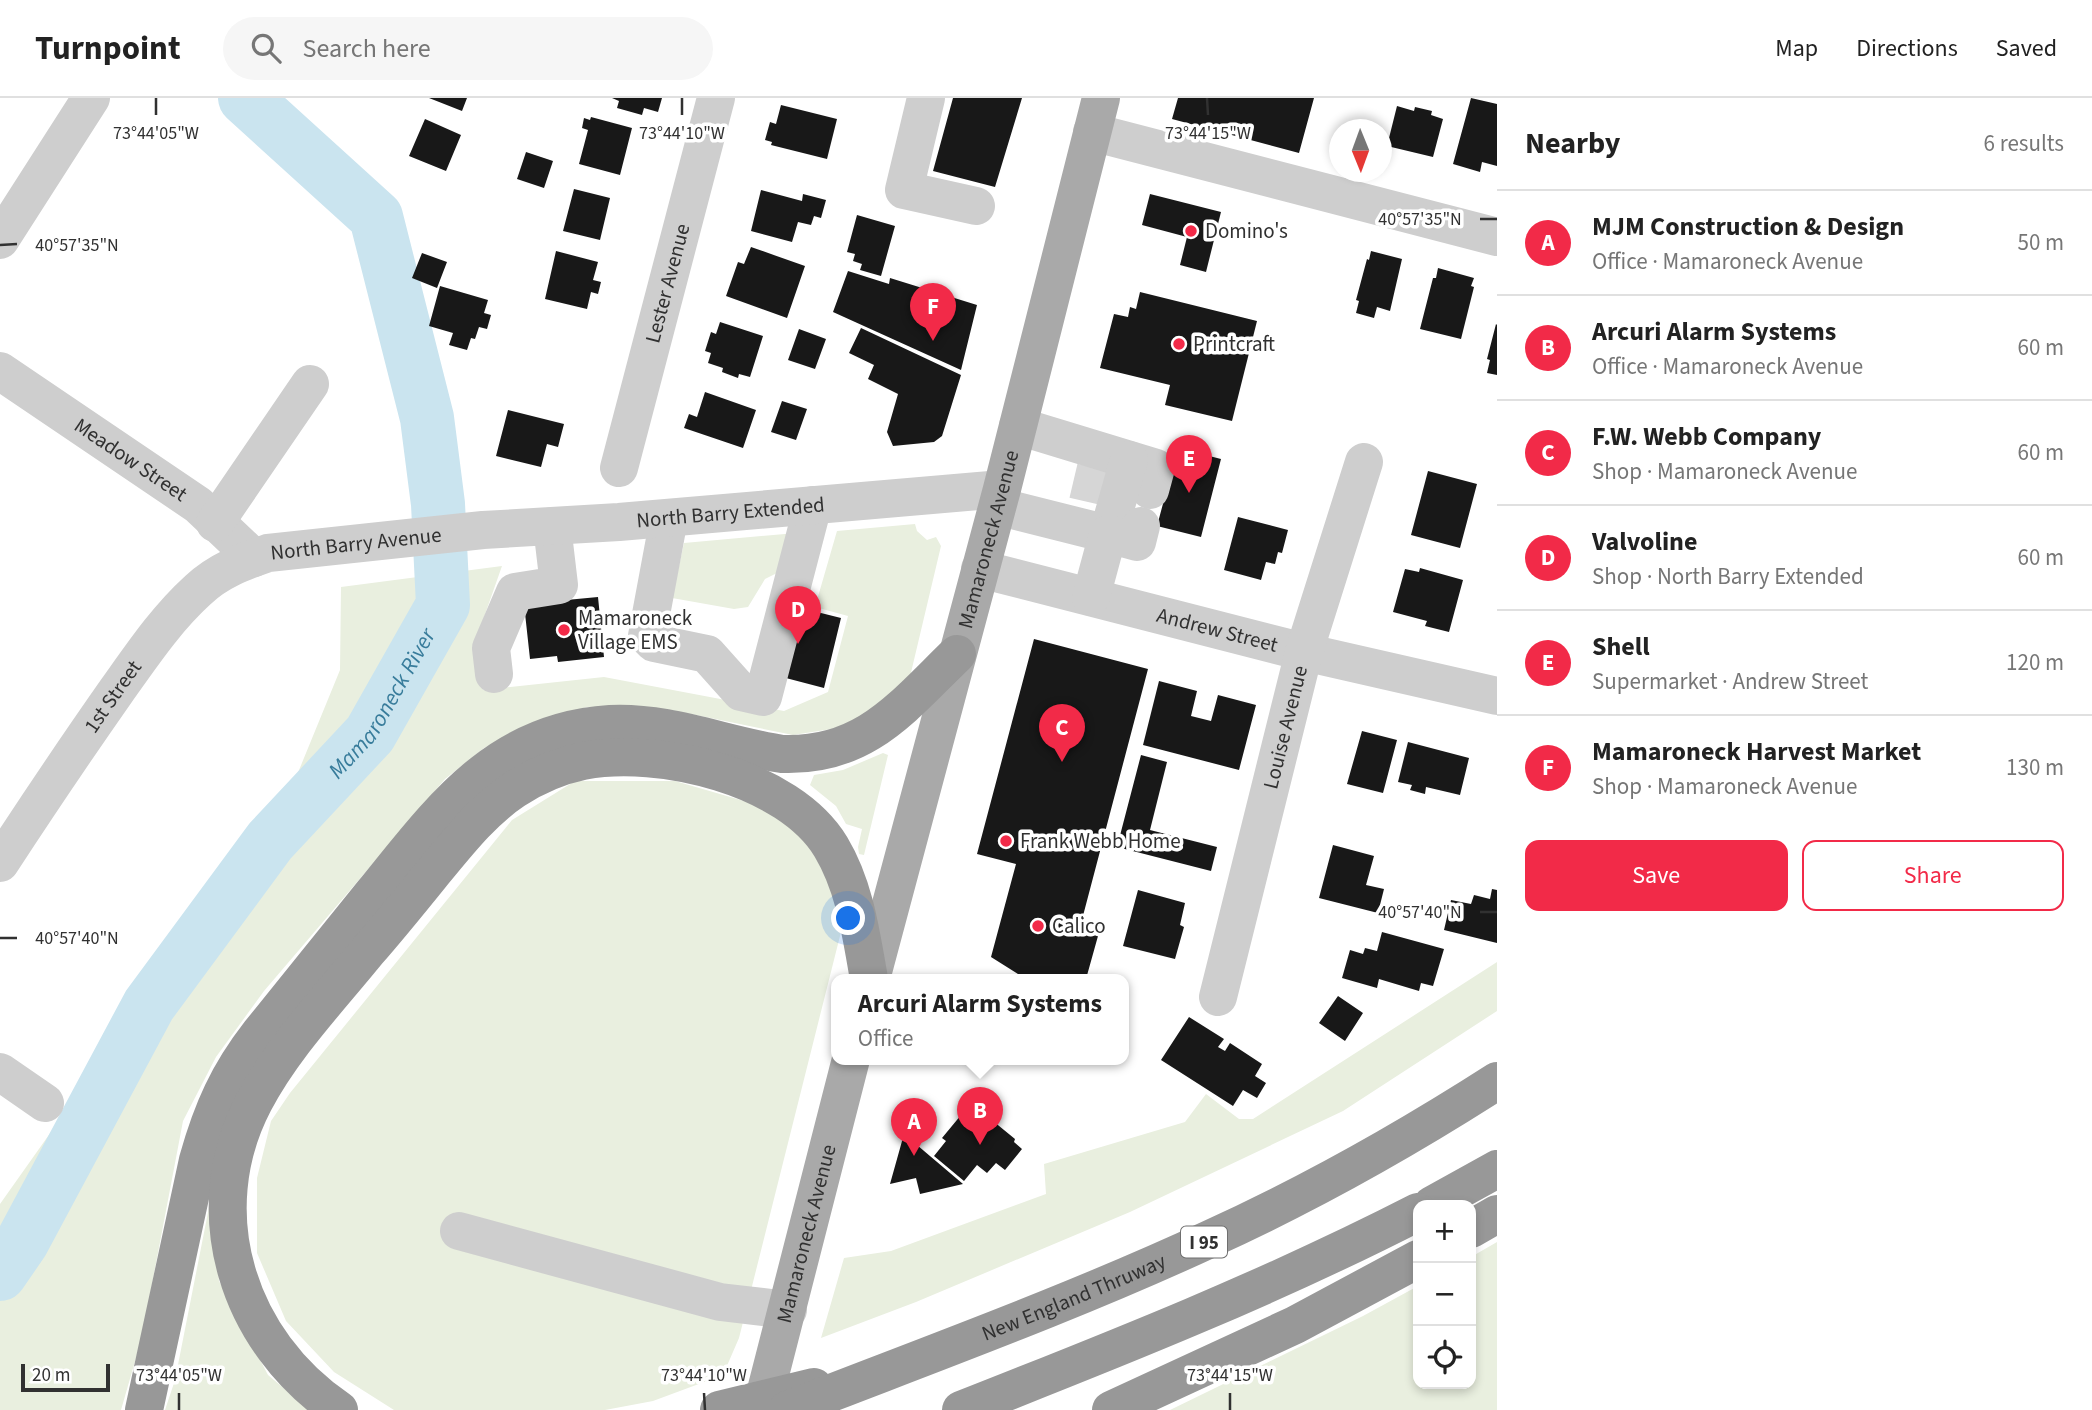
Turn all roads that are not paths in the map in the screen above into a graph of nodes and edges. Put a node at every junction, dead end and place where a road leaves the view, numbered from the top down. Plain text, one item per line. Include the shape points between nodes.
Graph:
1 (92, 98) edge
2 (716, 98) edge
3 (926, 98) edge
4 (1096, 115) edge
5 (976, 206) dead end
6 (1497, 237) edge
7 (0, 240) edge
8 (0, 371) edge
9 (310, 384) dead end
10 (1018, 426) junction
11 (1364, 462) dead end
12 (618, 468) dead end
13 (1112, 495) junction
14 (1000, 497) junction
15 (821, 504) junction
16 (669, 517) junction
17 (215, 523) junction
18 (552, 526) junction
19 (471, 531) joint
20 (254, 558) junction
21 (980, 569) junction
22 (1091, 597) junction
23 (1304, 652) junction
24 (957, 654) junction
25 (494, 674) dead end
26 (752, 694) junction
27 (1497, 696) edge
28 (0, 863) edge
29 (869, 974) edge
30 (871, 974) edge
31 (1218, 997) dead end
32 (849, 1065) edge
33 (0, 1073) edge
34 (1497, 1081) edge
35 (45, 1102) dead end
36 (1497, 1169) edge
37 (1441, 1200) edge
38 (1413, 1214) edge
39 (1497, 1214) edge
40 (1476, 1226) edge
41 (459, 1231) dead end
42 (1413, 1262) edge
43 (788, 1310) junction
44 (894, 1368) junction
45 (144, 1410) edge
46 (339, 1410) edge
47 (719, 1410) edge
48 (761, 1410) edge
49 (787, 1410) edge
50 (961, 1410) edge
51 (1111, 1410) edge

1 - 7 street
2 - 12 street, Lester Avenue
3 - 5 street via 904,190
4 - 6 street
4 - 10 main road, Mamaroneck Avenue
8 - 17 street, Meadow Street via 198,505
9 - 17 street
10 - 13 street
10 - 14 main road, Mamaroneck Avenue
11 - 23 street, Louise Avenue
13 - 14 street, North Barry Extended
13 - 22 street
14 - 15 street, North Barry Extended
14 - 21 main road, Mamaroneck Avenue
15 - 16 street, North Barry Extended
15 - 26 street via 794,578 765,595
15 - 26 street via 782,702
16 - 18 street, North Barry Extended
16 - 26 street via 647,636 654,643 707,654
17 - 20 street, Meadow Street
18 - 19 street, North Barry Extended
18 - 25 street via 560,593 516,592 491,648
19 - 20 street, North Barry Avenue
20 - 28 street, 1st Street via 229,567 198,589 158,632
21 - 22 street, Andrew Street
21 - 24 main road, Mamaroneck Avenue
22 - 23 street, Andrew Street
23 - 27 street, Andrew Street
23 - 31 street, Louise Avenue
24 - 30 main road, Mamaroneck Avenue
24 - 45 highway via 886,720 835,749 782,754 668,728 609,724 519,748 470,781 424,830 260,1033 221,1091 198,1160
29 - 46 highway via 854,900 831,847 795,808 754,786 681,764 609,758 582,761 533,779 492,808 451,850 279,1062 252,1105 233,1165 229,1195 232,1256 253,1315 287,1367
32 - 43 main road, Mamaroneck Avenue
33 - 35 street
34 - 44 highway, New England Thruway / I 95 via 1355,1166 1209,1240
36 - 37 highway
38 - 50 highway via 1247,1293
39 - 40 highway
41 - 43 street via 720,1302
42 - 51 highway via 1274,1336
43 - 48 main road, Mamaroneck Avenue
44 - 47 highway
44 - 49 highway, New England Thruway / I 95

